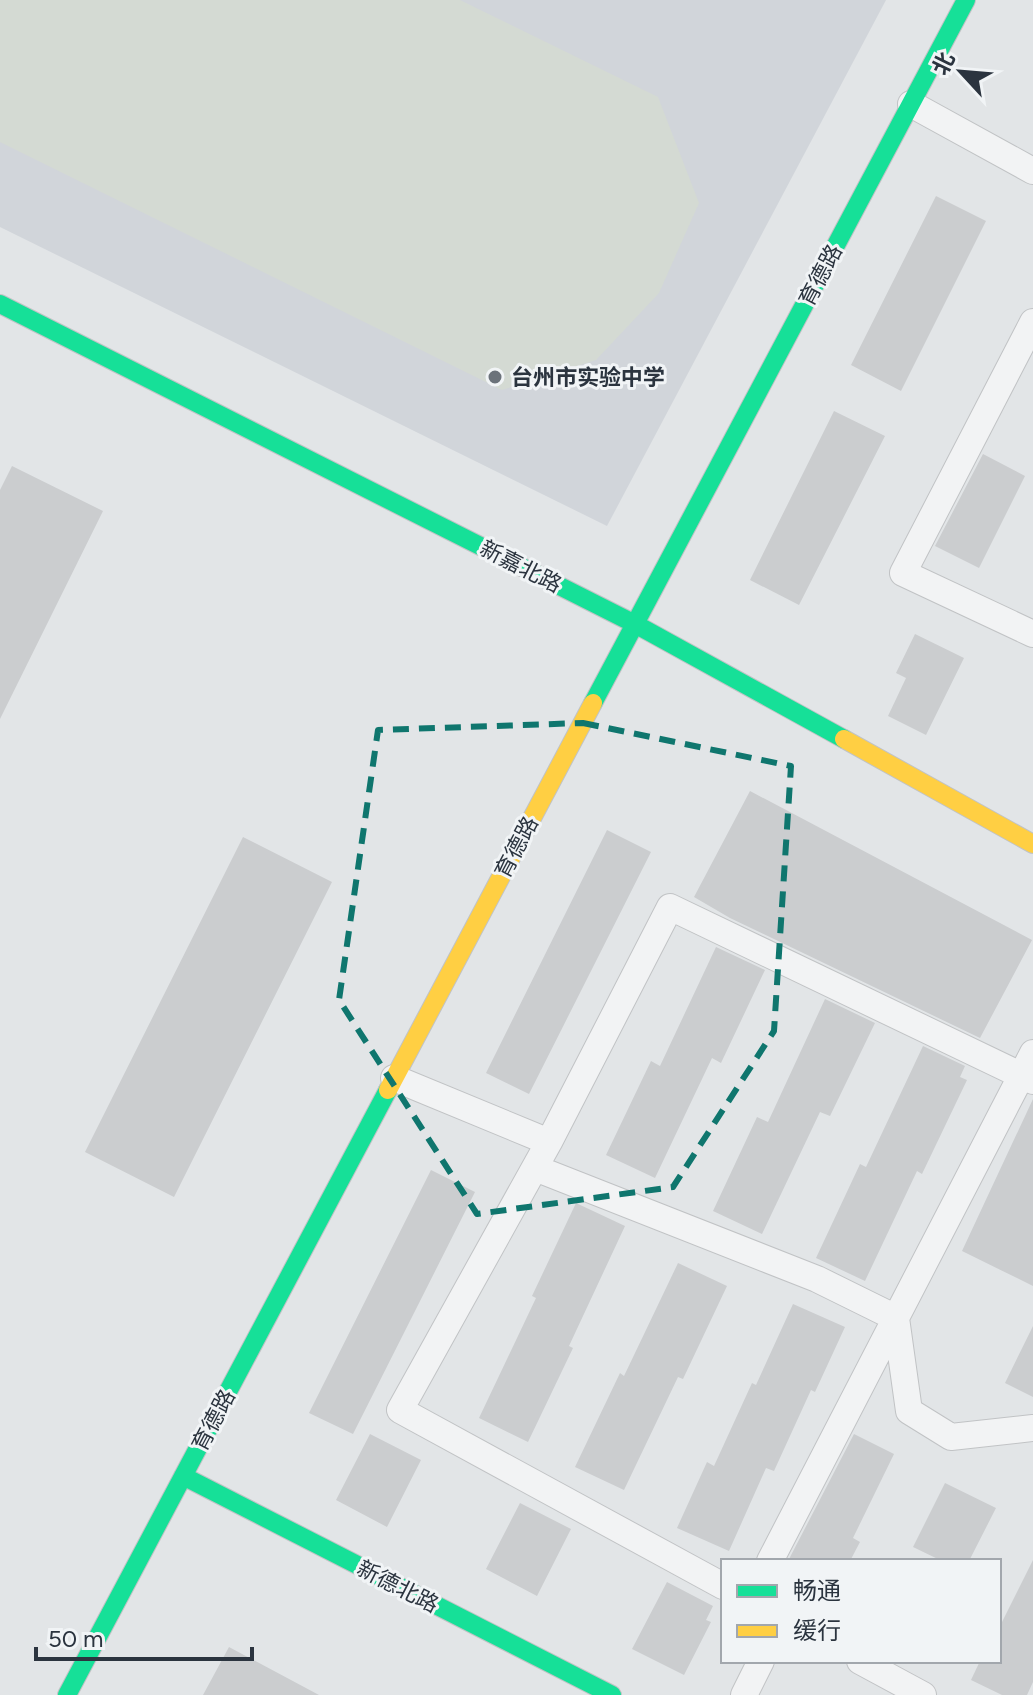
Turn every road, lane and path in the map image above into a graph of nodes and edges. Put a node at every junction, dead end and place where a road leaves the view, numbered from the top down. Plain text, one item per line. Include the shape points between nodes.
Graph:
1 (966, 0) edge
2 (911, 104) junction
3 (1033, 171) edge
4 (0, 304) edge
5 (1033, 322) edge
6 (635, 624) junction
7 (1033, 634) edge
8 (1033, 844) edge
9 (1029, 1070) edge
10 (394, 1078) junction
11 (549, 1142) junction
12 (535, 1168) junction
13 (896, 1318) junction
14 (1033, 1428) edge
15 (183, 1476) junction
16 (771, 1559) edge
17 (721, 1585) edge
18 (760, 1663) edge
19 (864, 1663) edge
20 (67, 1695) edge
21 (612, 1695) edge
22 (744, 1695) edge
23 (923, 1695) edge

1 - 2 street, 育德路
2 - 3 street
2 - 6 street, 育德路
4 - 6 street, 新嘉北路
5 - 7 street via 903,573
6 - 8 street, 新嘉北路
6 - 10 street, 育德路
9 - 11 street via 670,907
9 - 13 street
10 - 11 street
10 - 15 street, 育德路
11 - 12 street
12 - 13 street via 817,1279
12 - 17 street via 400,1410
13 - 14 street via 909,1411 951,1437
13 - 16 street
15 - 20 street, 育德路
15 - 21 street, 新德北路
18 - 22 street
19 - 23 street

